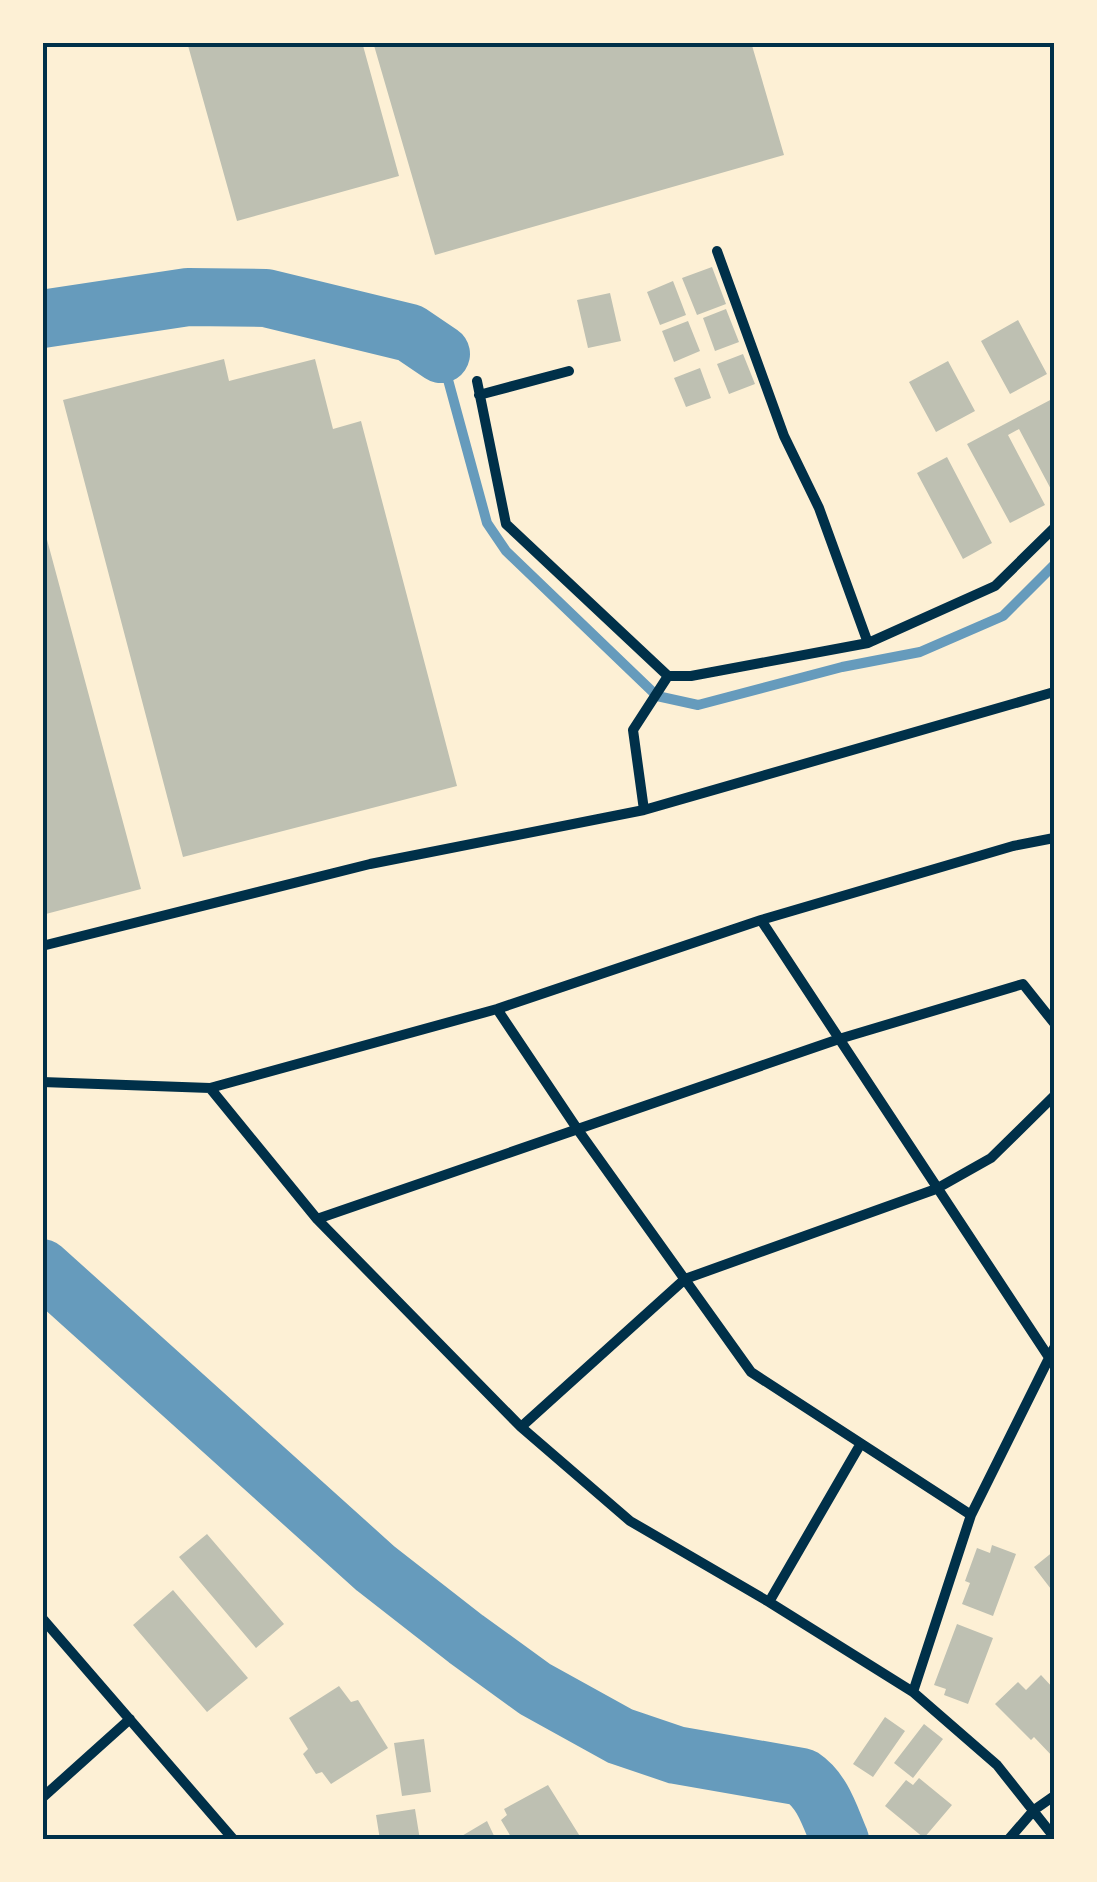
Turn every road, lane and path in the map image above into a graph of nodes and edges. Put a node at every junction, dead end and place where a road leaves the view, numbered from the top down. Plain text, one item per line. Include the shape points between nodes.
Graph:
1 (717, 251) dead end
2 (570, 371) dead end
3 (476, 381) dead end
4 (479, 394) junction
5 (1054, 528) edge
6 (868, 643) junction
7 (666, 679) junction
8 (1054, 692) edge
9 (644, 810) junction
10 (1054, 838) edge
11 (761, 920) junction
12 (42, 946) edge
13 (497, 1008) junction
14 (1054, 1023) edge
15 (839, 1039) junction
16 (42, 1082) edge
17 (210, 1088) junction
18 (1054, 1096) edge
19 (578, 1130) junction
20 (936, 1190) junction
21 (318, 1218) junction
22 (685, 1279) junction
23 (1053, 1357) edge
24 (520, 1427) junction
25 (860, 1445) junction
26 (971, 1515) junction
27 (769, 1602) junction
28 (42, 1618) edge
29 (913, 1692) junction
30 (130, 1719) junction
31 (1054, 1796) edge
32 (42, 1798) edge
33 (1034, 1810) junction
34 (1054, 1837) edge
35 (234, 1840) edge
36 (1008, 1840) edge

1 - 6 street
2 - 4 street
3 - 4 street
4 - 7 street via 506,524
5 - 6 street via 995,586
6 - 7 street
7 - 9 street via 633,730
8 - 9 street
9 - 12 street via 370,864
10 - 11 street
11 - 13 street
11 - 15 street
13 - 17 street
13 - 19 street
14 - 15 street via 1023,984
15 - 19 street
15 - 20 street
16 - 17 street
17 - 21 street
18 - 20 street via 991,1158
19 - 21 street
19 - 22 street
20 - 22 street
20 - 23 street
21 - 24 street
22 - 24 street
22 - 25 street via 752,1372
23 - 26 street
24 - 27 street via 630,1521
25 - 26 street
25 - 27 street
26 - 29 street
27 - 29 street
28 - 30 street
29 - 33 street via 997,1765
30 - 32 street
30 - 35 street
31 - 33 street
33 - 34 street
33 - 36 street

